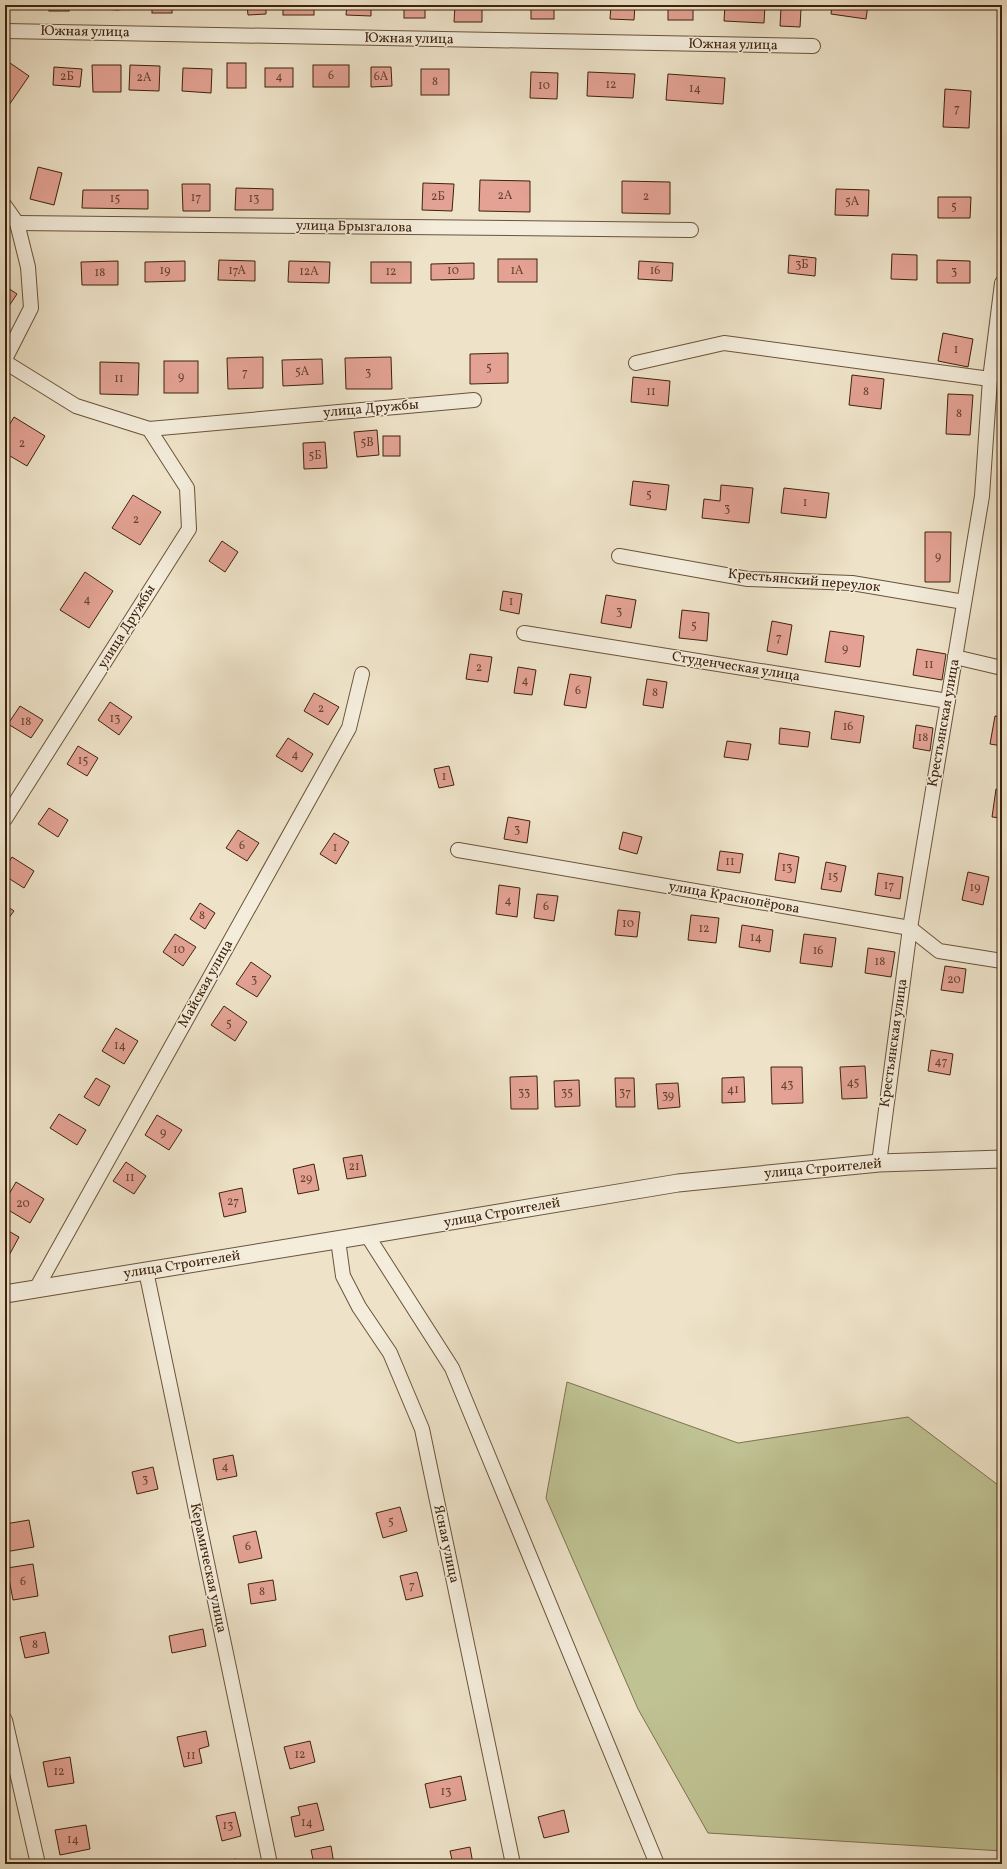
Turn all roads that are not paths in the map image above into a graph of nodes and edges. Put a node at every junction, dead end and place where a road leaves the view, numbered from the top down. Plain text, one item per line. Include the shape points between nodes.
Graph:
1 (5, 31) edge
2 (813, 46) dead end
3 (5, 206) edge
4 (17, 223) junction
5 (691, 230) dead end
6 (1002, 283) edge
7 (5, 361) edge
8 (636, 362) dead end
9 (990, 379) junction
10 (474, 400) dead end
11 (149, 429) junction
12 (619, 556) dead end
13 (964, 602) junction
14 (524, 633) dead end
15 (955, 656) junction
16 (1002, 668) edge
17 (362, 674) dead end
18 (948, 701) junction
19 (5, 819) edge
20 (458, 850) dead end
21 (910, 928) junction
22 (1002, 961) edge
23 (1002, 1159) edge
24 (878, 1163) junction
25 (367, 1236) junction
26 (338, 1240) junction
27 (146, 1271) junction
28 (36, 1289) junction
29 (5, 1294) edge
30 (5, 1720) edge
31 (38, 1864) edge
32 (270, 1864) edge
33 (514, 1864) edge
34 (657, 1864) edge

1 - 2 street, Южная улица
3 - 4 street
4 - 5 street, улица Брызгалова
4 - 7 street via 28,267 31,308
6 - 9 street, Крестьянская улица
7 - 11 street, улица Дружбы via 76,406
8 - 9 street via 724,343
9 - 13 street, Крестьянская улица via 982,496
10 - 11 street, улица Дружбы
11 - 19 street, улица Дружбы via 187,488 189,529
12 - 13 street, Крестьянский переулок via 748,579 852,583
13 - 15 street, Крестьянская улица
14 - 18 street, Студенческая улица
15 - 16 street
15 - 18 street, Крестьянская улица
17 - 28 street, Майская улица via 349,728
18 - 21 street, Крестьянская улица
20 - 21 street, улица Краснопёрова
21 - 22 street, улица Краснопёрова via 939,951
21 - 24 street, Крестьянская улица
23 - 24 street, улица Строителей
24 - 25 street, улица Строителей via 678,1183
25 - 26 street, улица Строителей
25 - 34 street via 452,1368
26 - 27 street, улица Строителей
26 - 33 street, Ясная улица via 342,1276 390,1353 422,1428
27 - 28 street, улица Строителей
27 - 32 street, Керамическая улица
28 - 29 street, улица Строителей
30 - 31 street

